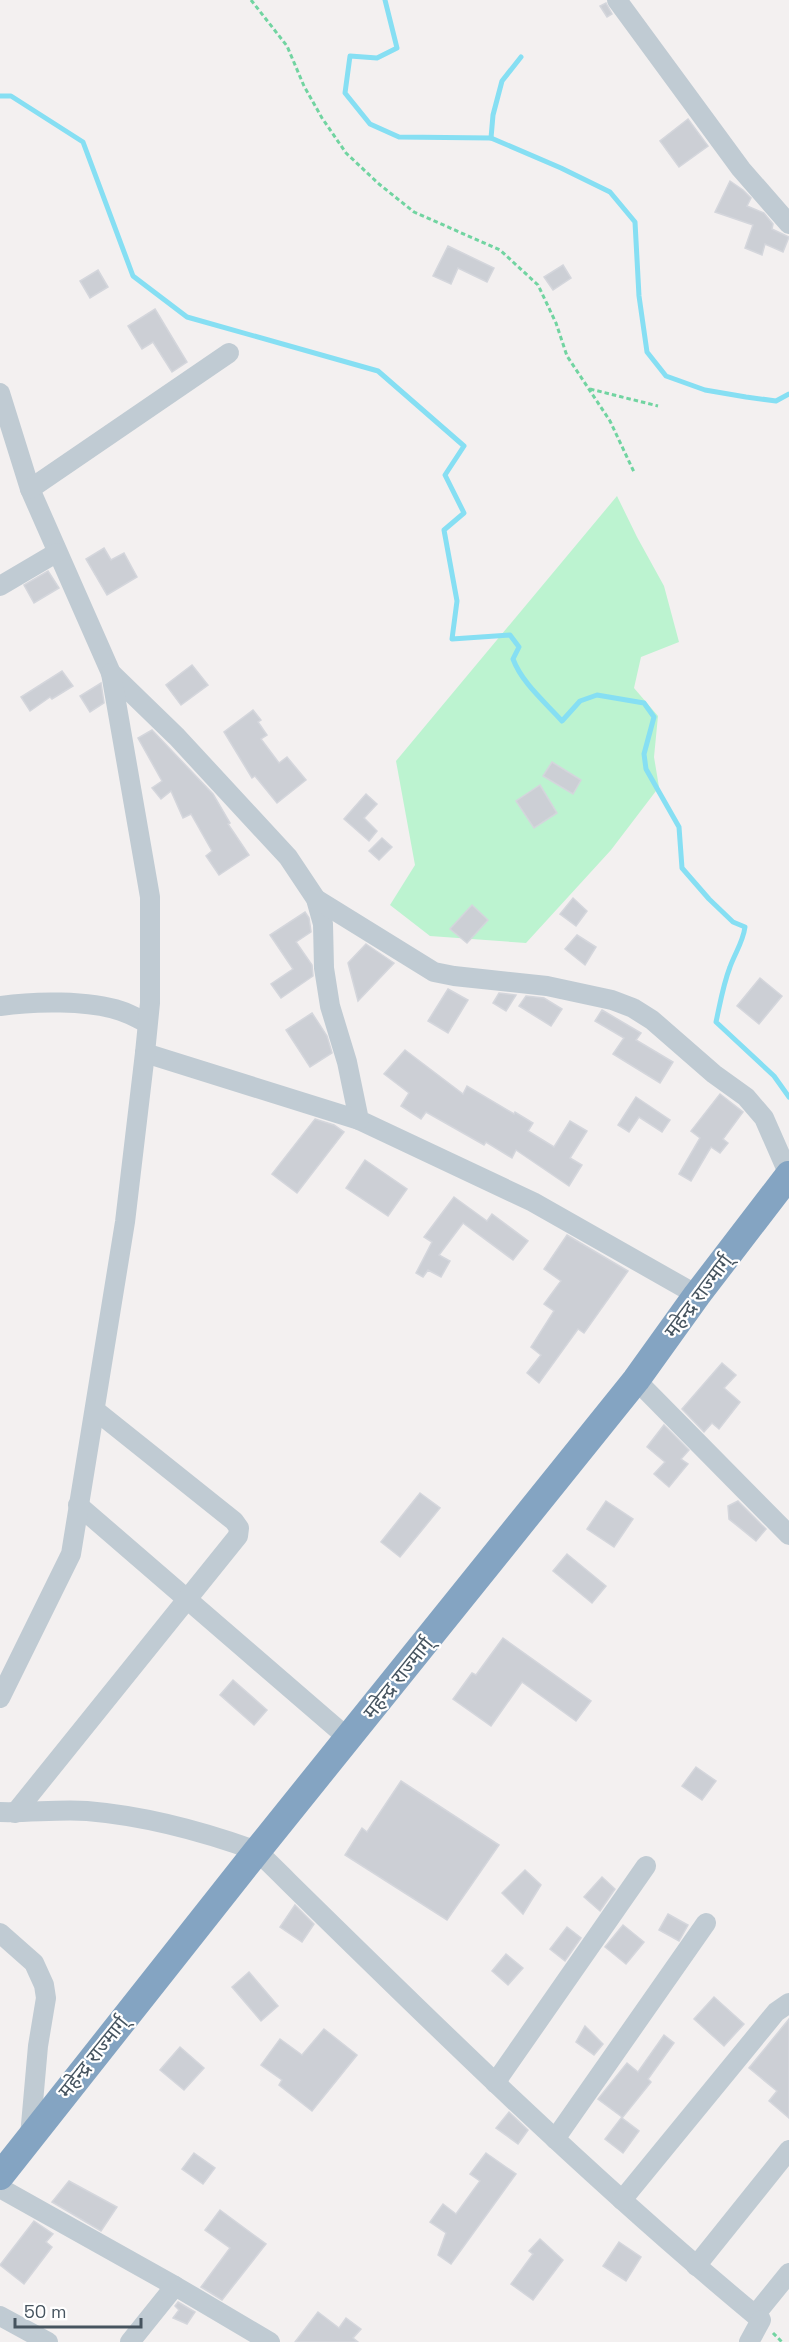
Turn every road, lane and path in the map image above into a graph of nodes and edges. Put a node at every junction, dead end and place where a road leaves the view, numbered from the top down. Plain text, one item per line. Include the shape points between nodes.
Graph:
1 (251, 0) edge
2 (617, 0) edge
3 (789, 224) edge
4 (229, 353) dead end
5 (588, 388) junction
6 (0, 393) edge
7 (658, 406) dead end
8 (634, 472) dead end
9 (30, 489) junction
10 (56, 553) junction
11 (0, 586) edge
12 (111, 673) junction
13 (316, 899) junction
14 (0, 1006) edge
15 (147, 1023) junction
16 (145, 1053) junction
17 (359, 1120) junction
18 (789, 1175) edge
19 (697, 1295) junction
20 (636, 1380) junction
21 (95, 1410) junction
22 (78, 1505) junction
23 (789, 1535) edge
24 (188, 1598) junction
25 (0, 1698) edge
26 (349, 1739) junction
27 (7, 1813) edge
28 (257, 1851) junction
29 (646, 1866) dead end
30 (706, 1923) dead end
31 (0, 1933) edge
32 (789, 2003) edge
33 (495, 2083) junction
34 (30, 2136) junction
35 (555, 2139) junction
36 (789, 2150) edge
37 (0, 2176) edge
38 (0, 2188) edge
39 (622, 2200) junction
40 (696, 2266) junction
41 (789, 2273) edge
42 (175, 2286) junction
43 (0, 2316) edge
44 (761, 2320) dead end
45 (48, 2342) edge
46 (130, 2342) edge
47 (270, 2342) edge
48 (749, 2342) edge

1 - 5 path via 287,46 317,110 346,153 414,212 500,250 538,285 567,356
2 - 3 street via 741,169
4 - 9 street
5 - 7 path
5 - 8 path via 610,421
6 - 9 street
9 - 10 street
10 - 11 street
10 - 12 street
12 - 13 street via 177,737 280,848
12 - 15 street via 150,897
13 - 17 street via 323,924 330,1006
13 - 18 street via 434,972 547,986 633,1008 746,1097 764,1118
14 - 15 street via 30,1001 89,1005 120,1010
15 - 16 street
16 - 17 street
16 - 21 street via 125,1222
17 - 19 street via 533,1202
18 - 19 highway, महेन्द्र राज्मार्ग्
19 - 20 highway, महेन्द्र राज्मार्ग्
20 - 23 street
20 - 26 highway, महेन्द्र राज्मार्ग्
21 - 22 street
21 - 24 street via 238,1528 238,1536
22 - 24 street
22 - 25 street via 71,1554
24 - 26 street
24 - 27 street
26 - 28 highway, महेन्द्र राज्मार्ग्
27 - 28 street via 85,1811 141,1818 208,1833
28 - 33 street
28 - 34 highway, महेन्द्र राज्मार्ग्
29 - 33 street
30 - 35 street
31 - 34 street via 34,1963 46,1998
32 - 39 street via 776,2012
33 - 35 street
34 - 37 highway, महेन्द्र राज्मार्ग्
35 - 39 street
36 - 40 street
38 - 42 street
39 - 40 street
40 - 41 street via 755,2315
42 - 46 street
42 - 47 street
43 - 45 street
44 - 48 street

